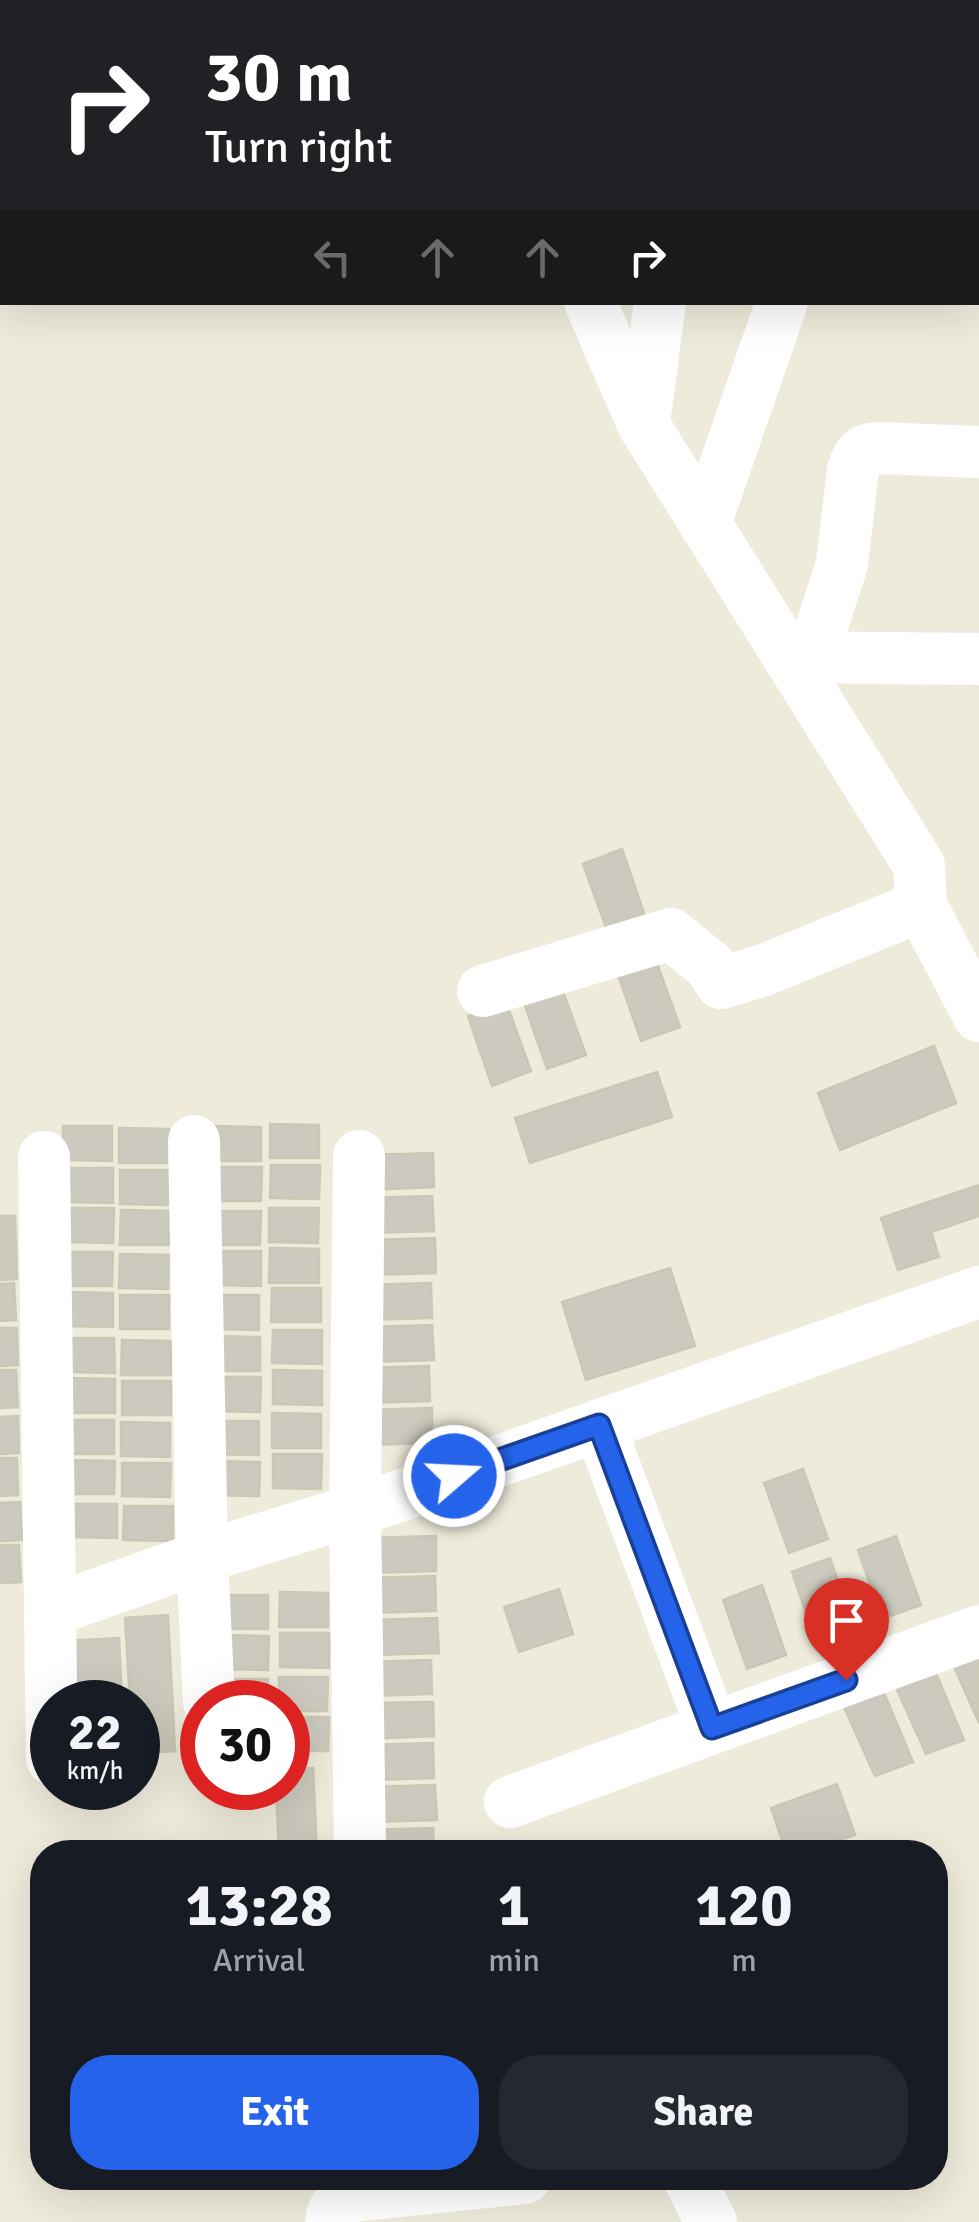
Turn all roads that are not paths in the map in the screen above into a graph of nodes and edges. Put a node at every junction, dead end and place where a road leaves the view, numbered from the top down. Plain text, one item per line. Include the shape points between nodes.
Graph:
1 (591, 305) edge
2 (660, 305) edge
3 (781, 305) edge
4 (644, 424) junction
5 (979, 452) edge
6 (706, 524) junction
7 (800, 657) junction
8 (979, 659) edge
9 (921, 906) junction
10 (483, 992) dead end
11 (979, 1016) edge
12 (194, 1141) dead end
13 (358, 1156) dead end
14 (44, 1157) dead end
15 (979, 1292) edge
16 (599, 1425) junction
17 (355, 1510) junction
18 (202, 1557) junction
19 (50, 1610) junction
20 (979, 1631) edge
21 (51, 1680) edge
22 (208, 1680) edge
23 (712, 1728) junction
24 (510, 1802) dead end
25 (360, 1840) edge
26 (411, 2190) edge
27 (696, 2190) edge
28 (331, 2222) edge
29 (711, 2222) edge

1 - 4 street
2 - 4 street
3 - 6 street
4 - 6 street
5 - 7 street via 878,448 858,456 842,564
6 - 7 street
7 - 8 street
7 - 9 street via 919,865
9 - 10 street via 721,983 671,934
9 - 11 street
12 - 18 street
13 - 17 street
14 - 19 street
15 - 16 street
16 - 17 street
16 - 23 street
17 - 18 street
17 - 25 street
18 - 19 street
18 - 22 street
19 - 21 street
20 - 23 street
23 - 24 street
26 - 28 street via 340,2200
27 - 29 street

